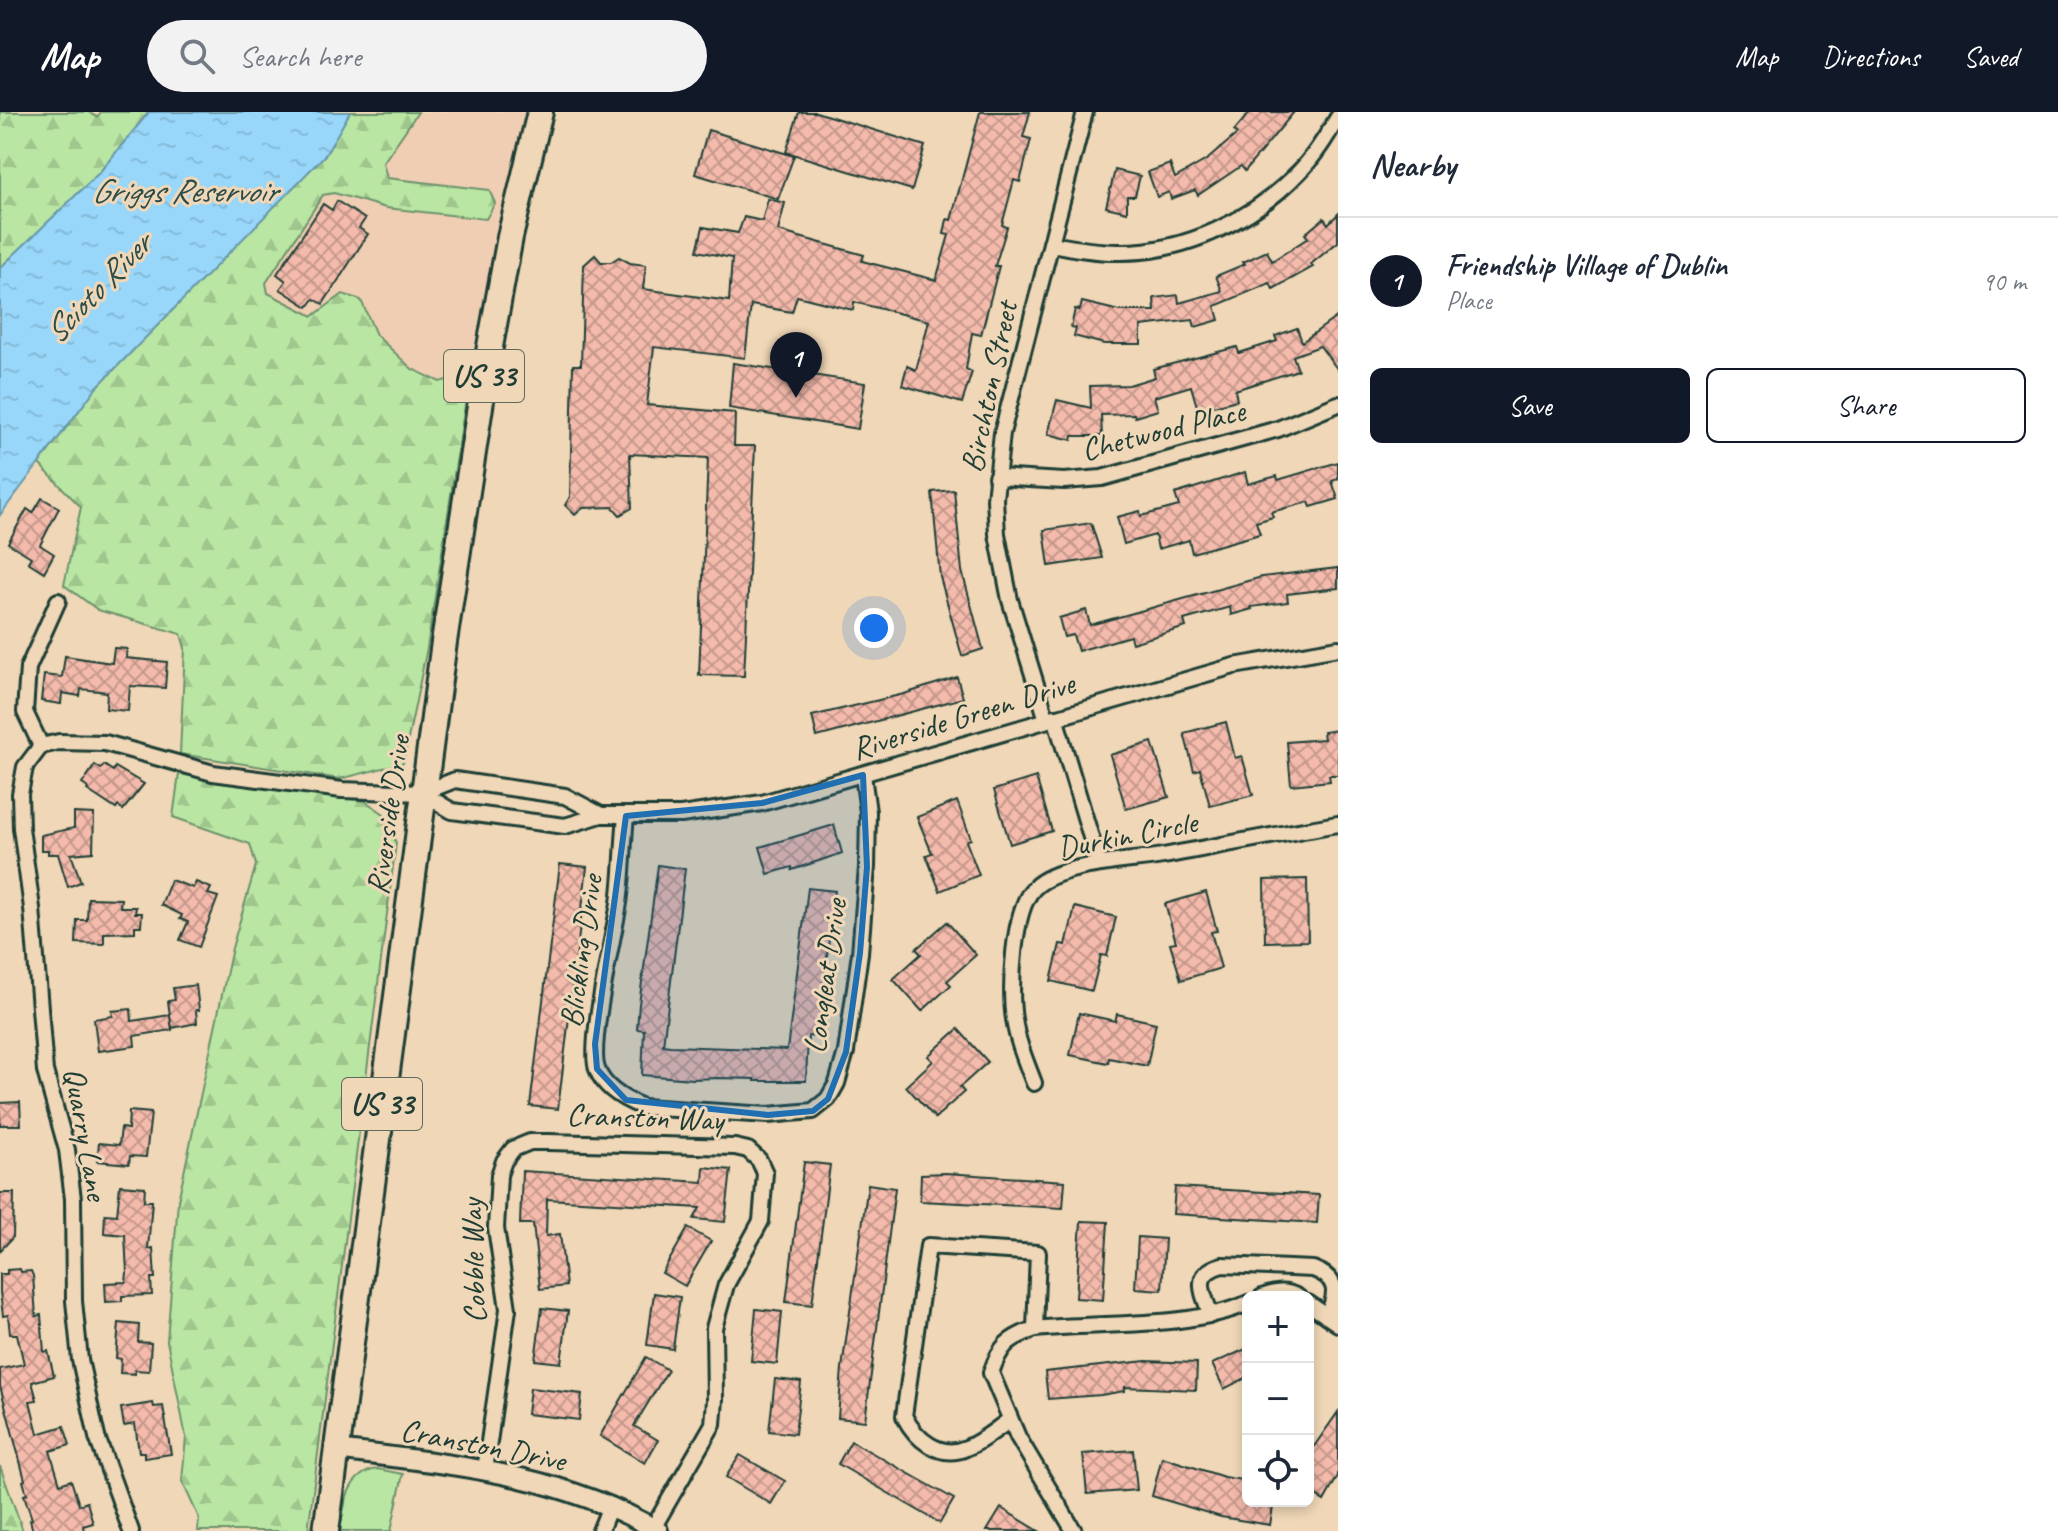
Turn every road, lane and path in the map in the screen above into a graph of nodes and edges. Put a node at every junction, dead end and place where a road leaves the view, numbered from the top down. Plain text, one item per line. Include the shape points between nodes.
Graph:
1 (540, 112) edge
2 (1085, 112) edge
3 (1338, 117) edge
4 (1051, 244) junction
5 (1338, 404) edge
6 (996, 477) junction
7 (58, 601) dead end
8 (1338, 648) edge
9 (1051, 718) junction
10 (41, 746) junction
11 (863, 775) junction
12 (422, 793) junction
13 (601, 815) junction
14 (626, 816) junction
15 (1338, 824) edge
16 (1099, 864) junction
17 (1034, 1083) dead end
18 (611, 1089) joint
19 (513, 1149) joint
20 (1242, 1305) edge
21 (1314, 1307) edge
22 (1211, 1315) junction
23 (1332, 1320) edge
24 (1035, 1329) junction
25 (1010, 1420) junction
26 (337, 1450) junction
27 (485, 1470) junction
28 (610, 1506) junction
29 (656, 1529) edge
30 (131, 1531) edge
31 (326, 1531) edge
32 (600, 1531) edge
33 (1074, 1531) edge

1 - 12 main road, Riverside Drive / US 33 via 485,374
2 - 4 street, Birchton Street
3 - 4 street via 1286,185 1203,238 1118,252
4 - 6 street, Birchton Street via 1002,433
5 - 6 street, Chetwood Place via 1278,429 1102,478
6 - 9 street, Birchton Street via 1002,565
7 - 10 street via 28,668 25,712
8 - 9 street, Riverside Green Drive via 1234,666
9 - 11 street, Riverside Green Drive
9 - 16 street, Birchton Street
10 - 12 street via 105,743 213,773 342,790
10 - 30 street, Quarry Lane via 25,767 20,794 45,1071 67,1150 73,1199 80,1360 97,1437
11 - 14 street, Riverside Green Drive via 762,803 681,815
11 - 18 street, Longleat Drive via 868,812 860,953 846,1052 828,1099 813,1111 768,1115 643,1107
12 - 13 street, Riverside Green Drive via 452,811 565,826
12 - 13 street, Riverside Green Drive via 455,780 565,796
12 - 26 main road, Riverside Drive / US 33
13 - 14 street, Riverside Green Drive
14 - 18 street, Blickling Drive via 619,899 595,1044 597,1069
15 - 16 street, Durkin Circle
16 - 17 street, Durkin Circle via 1043,881 1027,898 1019,921 1013,1017
19 - 27 street, Cobble Way via 499,1175 496,1228 508,1309
19 - 29 street, Cranston Way via 530,1142 735,1147 748,1150 765,1173 761,1221 726,1285 714,1328 713,1424
20 - 22 street
21 - 23 street
22 - 23 street via 1201,1287 1203,1276 1222,1265 1326,1274 1337,1299
22 - 24 street
24 - 25 street via 1014,1336 998,1352 991,1373
24 - 25 street via 1038,1253 928,1246 904,1416 912,1432 943,1450 964,1450
25 - 33 street
26 - 27 street, Cranston Drive
26 - 31 main road, Riverside Drive / US 33
27 - 28 street, Cranston Drive
28 - 29 street, Cranston Drive
28 - 32 street

